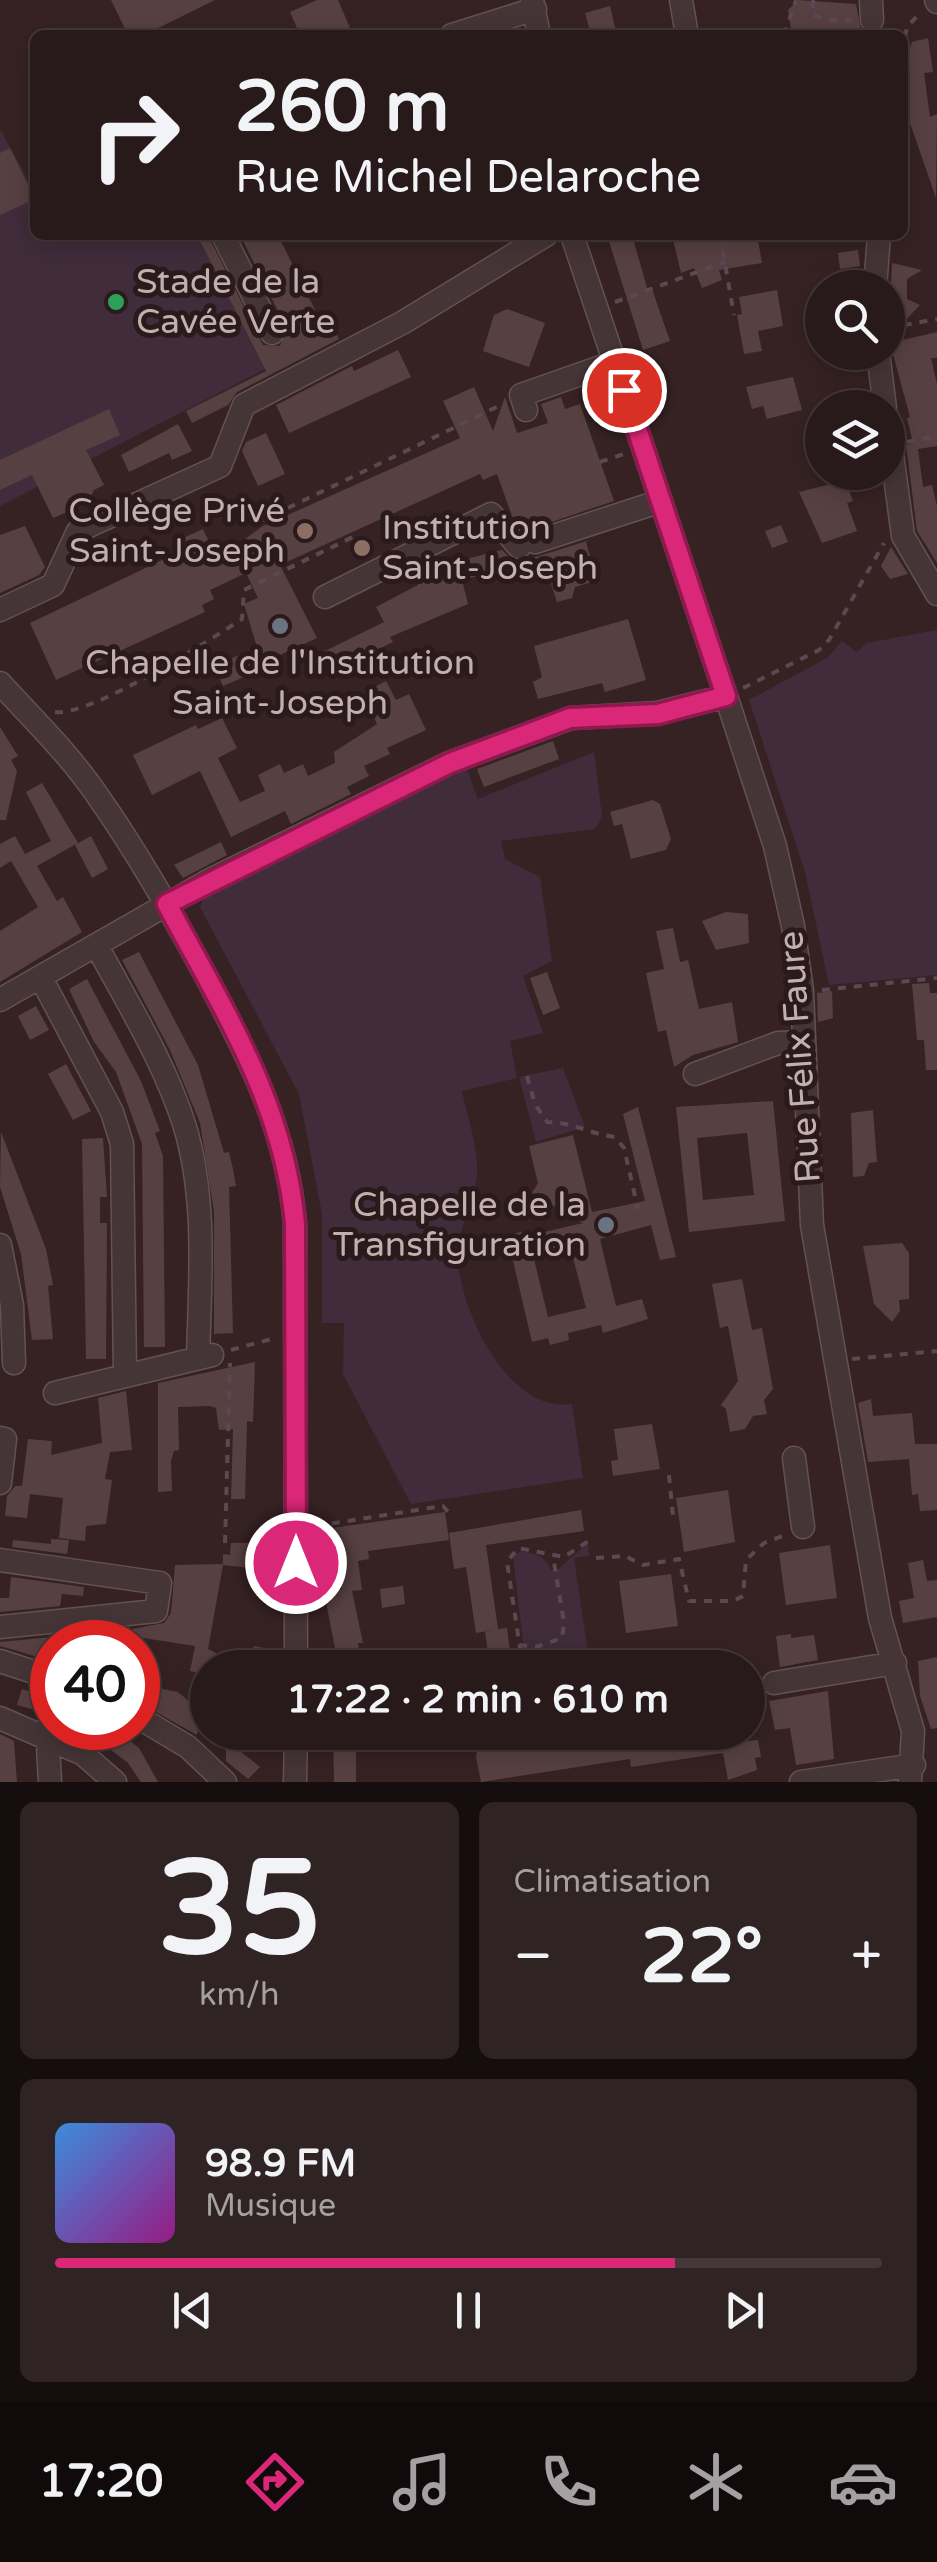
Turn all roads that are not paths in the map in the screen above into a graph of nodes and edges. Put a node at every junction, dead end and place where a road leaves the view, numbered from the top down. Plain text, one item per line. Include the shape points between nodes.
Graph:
1 (681, 0) edge
2 (534, 4) edge
3 (463, 30) edge
4 (538, 30) edge
5 (686, 30) edge
6 (226, 240) edge
7 (538, 240) edge
8 (574, 240) edge
9 (879, 240) edge
10 (876, 270) edge
11 (272, 333) dead end
12 (614, 362) junction
13 (523, 402) road end
14 (898, 490) edge
15 (661, 501) junction
16 (937, 594) edge
17 (325, 597) dead end
18 (0, 610) edge
19 (0, 683) edge
20 (726, 696) junction
21 (167, 904) junction
22 (97, 946) junction
23 (41, 978) junction
24 (0, 1000) edge
25 (804, 1042) junction
26 (695, 1074) dead end
27 (0, 1245) edge
28 (14, 1364) dead end
29 (125, 1374) junction
30 (55, 1392) dead end
31 (0, 1438) edge
32 (794, 1458) dead end
33 (0, 1483) edge
34 (803, 1527) road end
35 (0, 1560) edge
36 (0, 1627) edge
37 (296, 1650) edge
38 (0, 1662) edge
39 (895, 1663) junction
40 (30, 1671) edge
41 (774, 1683) dead end
42 (0, 1718) edge
43 (30, 1728) edge
44 (160, 1730) edge
45 (46, 1750) edge
46 (76, 1750) edge
47 (91, 1750) edge
48 (296, 1750) edge
49 (912, 1773) edge
50 (50, 1782) edge
51 (115, 1782) edge
52 (130, 1782) edge
53 (225, 1782) edge
54 (295, 1782) edge
55 (800, 1782) edge

1 - 5 street
2 - 3 street
2 - 4 street
6 - 11 street
7 - 18 street via 402,323 244,405 220,466 78,531 52,585
8 - 12 street, Rue Félix Faure
9 - 10 street
12 - 13 street
12 - 15 street, Rue Félix Faure
14 - 16 street via 903,536
15 - 17 street via 527,545 491,514
15 - 20 street, Rue Félix Faure
19 - 21 street via 93,789
20 - 21 street via 658,714 570,718 467,756
20 - 25 street, Rue Félix Faure via 793,926
21 - 22 street
21 - 37 street via 254,1067 291,1174
22 - 23 street
22 - 29 street via 168,1078 186,1129 214,1354
23 - 24 street
23 - 29 street via 112,1112 122,1144
25 - 26 street via 778,1043
25 - 39 street, Rue Félix Faure via 813,1236 880,1618
27 - 28 street
29 - 30 street
31 - 33 street
32 - 34 street
35 - 36 street via 160,1583 156,1610
38 - 40 street
39 - 41 street
39 - 49 street, Rue Félix Faure via 913,1731
42 - 43 street
44 - 53 street
45 - 50 street
46 - 51 street
47 - 52 street
48 - 54 street
49 - 55 street

